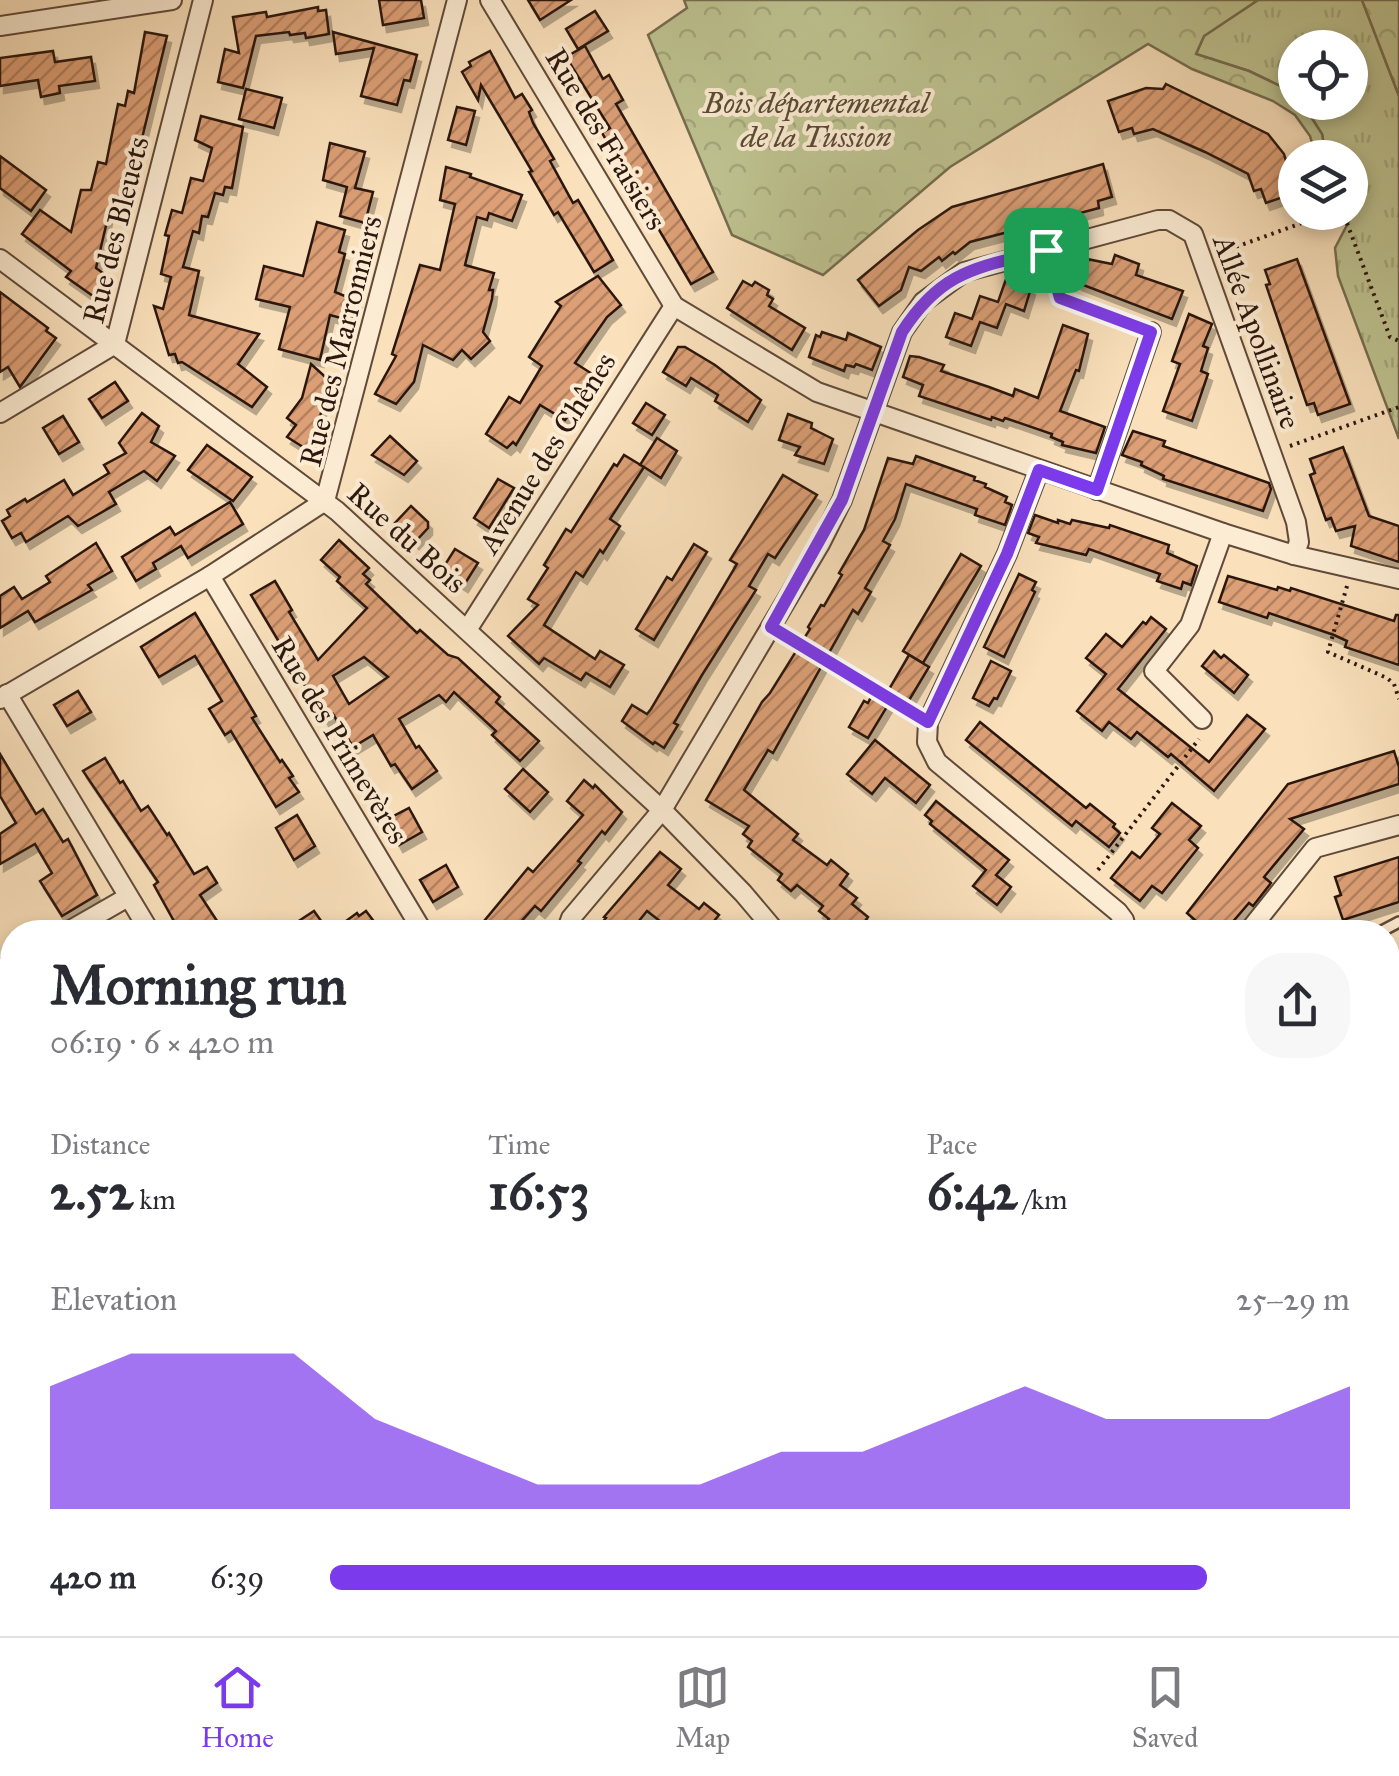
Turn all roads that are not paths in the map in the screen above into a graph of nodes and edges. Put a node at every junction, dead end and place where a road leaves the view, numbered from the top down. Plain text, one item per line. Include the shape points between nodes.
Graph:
1 (172, 0) edge
2 (204, 0) edge
3 (457, 0) edge
4 (490, 0) edge
5 (0, 26) edge
6 (0, 258) edge
7 (674, 306) junction
8 (1151, 332) road end
9 (115, 344) junction
10 (875, 411) junction
11 (0, 413) edge
12 (1039, 470) junction
13 (1097, 490) junction
14 (325, 501) junction
15 (1223, 533) junction
16 (1294, 555) junction
17 (210, 576) junction
18 (1399, 580) edge
19 (467, 630) junction
20 (4, 697) edge
21 (1202, 719) road end
22 (662, 810) junction
23 (1399, 825) edge
24 (128, 896) junction
25 (87, 920) edge
26 (143, 920) edge
27 (416, 920) edge
28 (570, 920) edge
29 (766, 920) edge
30 (1124, 920) edge
31 (1258, 920) edge

1 - 5 street
2 - 9 street, Rue des Bleuets
3 - 14 street, Rue des Marronniers
4 - 7 street, Rue des Fraisiers
6 - 9 street, Rue du Bois
7 - 10 street via 804,387
7 - 19 street, Avenue des Chênes
8 - 13 street
9 - 11 street, Rue des Bleuets
9 - 14 street, Rue du Bois
10 - 12 street
10 - 16 street, Allée Apollinaire via 902,332 924,302 964,272 1169,220 1192,234 1203,259 1296,522
10 - 22 street, Allée Apollinaire via 842,500
12 - 13 street
12 - 30 street via 928,722 927,742 937,762
13 - 15 street
14 - 17 street, Rue des Marronniers
14 - 19 street, Rue du Bois
15 - 16 street
15 - 21 street via 1190,625 1154,671
16 - 18 street
17 - 20 street, Rue des Marronniers
17 - 27 street, Rue des Primevères
19 - 22 street, Rue du Bois
20 - 24 street
22 - 28 street, Allée Apollinaire
22 - 29 street, Rue du Bois
23 - 31 street via 1315,848
24 - 25 street
24 - 26 street

